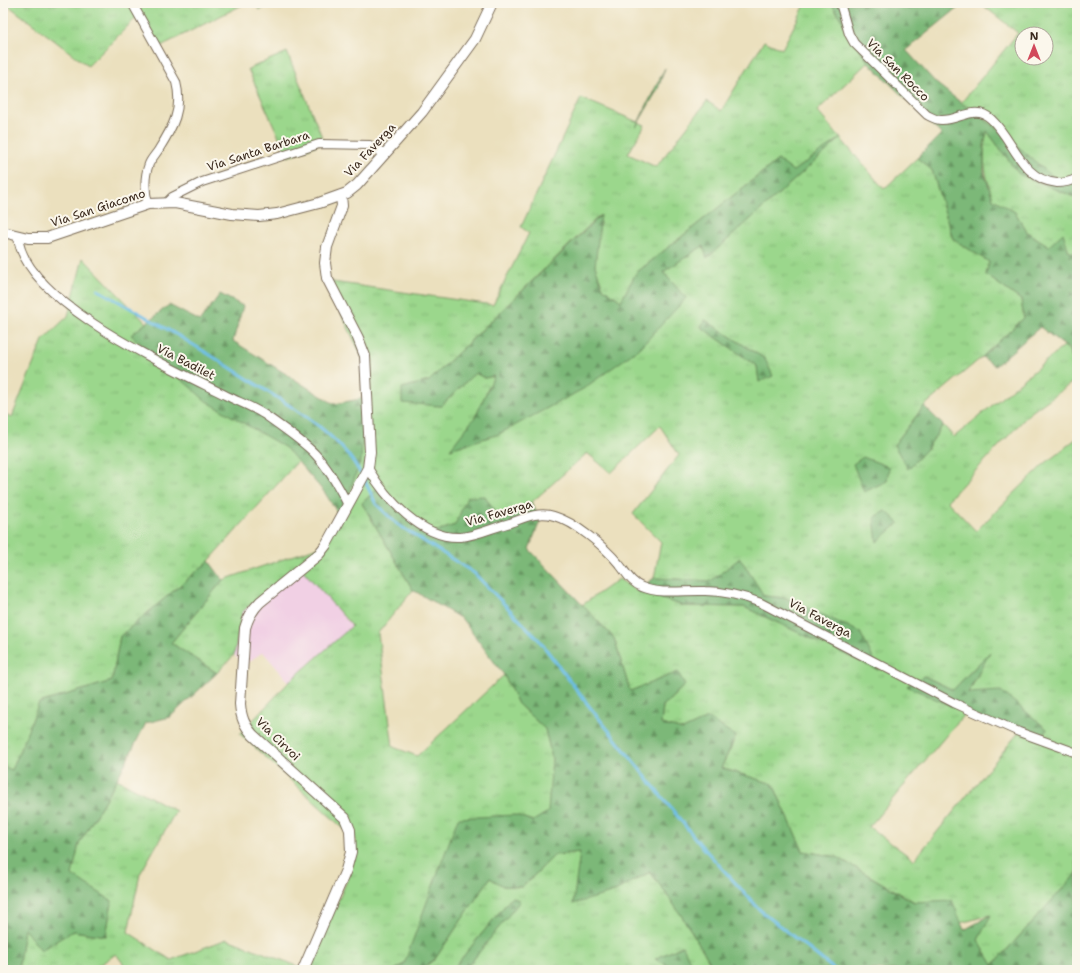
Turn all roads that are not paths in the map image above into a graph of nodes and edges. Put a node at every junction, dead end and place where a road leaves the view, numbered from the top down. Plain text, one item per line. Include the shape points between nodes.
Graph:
1 (132, 3) edge
2 (492, 3) edge
3 (840, 3) edge
4 (385, 154) junction
5 (1077, 178) edge
6 (341, 195) junction
7 (166, 203) junction
8 (148, 204) junction
9 (3, 232) edge
10 (18, 237) junction
11 (368, 468) junction
12 (348, 505) junction
13 (1077, 753) edge
14 (302, 970) edge

1 - 8 street via 176,82 179,94 174,124 149,165 144,190
2 - 4 street, Via Faverga via 474,39 422,112
3 - 5 street, Via San Rocco via 854,43 927,115 942,120 969,113 984,114 996,124 1034,176 1043,181 1063,183
4 - 6 street, Via Faverga via 357,185
4 - 7 street, Via Santa Barbara via 370,145 319,144 202,182 172,197
6 - 7 street, Via San Giacomo via 277,214 259,216 236,215
6 - 11 street via 342,206 326,247 325,263 328,278 365,356 370,442
7 - 8 street, Via San Giacomo
8 - 10 street, Via San Giacomo via 47,238
9 - 10 street, Via San Giacomo
10 - 12 street, Via Badilet via 24,257 40,279 60,299 133,348 264,414 315,453 335,479
11 - 12 street, Via Cirvoi
11 - 13 street, Via Faverga via 392,500 433,533 461,537 532,515 553,515 573,525 596,542 635,583 643,587 718,591 761,603 954,703 1019,732
12 - 14 street, Via Cirvoi via 319,554 252,610 245,628 240,704 241,716 246,727 345,818 350,830 351,852 346,870

